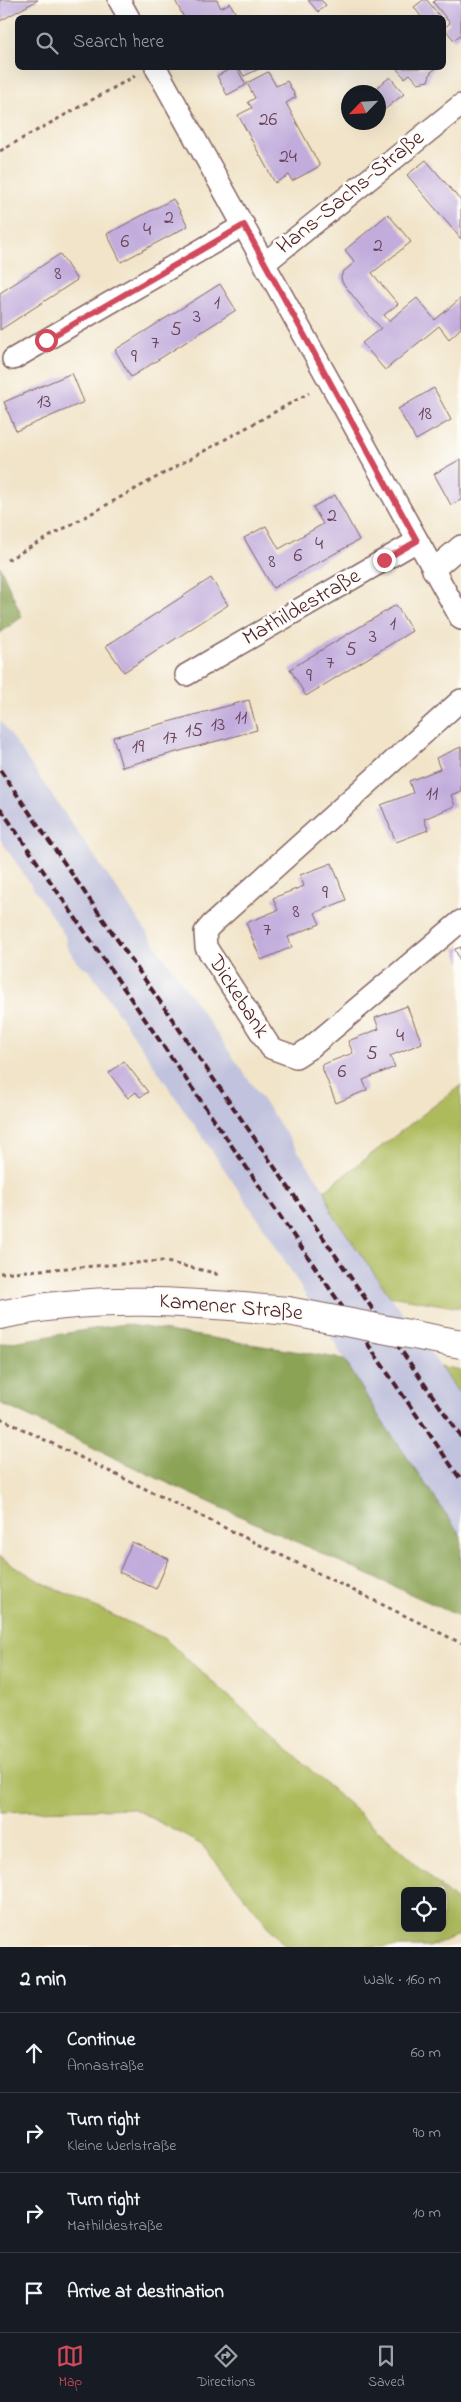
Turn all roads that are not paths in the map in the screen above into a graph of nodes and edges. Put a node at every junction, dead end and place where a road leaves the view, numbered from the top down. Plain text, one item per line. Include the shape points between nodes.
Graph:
1 (120, 0) edge
2 (128, 15) edge
3 (149, 70) edge
4 (461, 105) edge
5 (244, 225) junction
6 (265, 263) junction
7 (13, 359) dead end
8 (417, 541) junction
9 (461, 546) edge
10 (432, 570) junction
11 (461, 619) edge
12 (186, 675) dead end
13 (461, 700) edge
14 (461, 921) edge
15 (0, 1315) edge
16 (461, 1344) edge

1 - 2 street
3 - 5 street
4 - 6 street, Hans-Sachs-Straße
5 - 6 street
5 - 7 street
6 - 8 street
8 - 10 street
8 - 12 street, Mathildestraße
9 - 10 street
10 - 11 street
13 - 14 street, Dickebank via 211,925 205,932 206,947 272,1048 296,1057
15 - 16 main road, Kamener Straße, bridge via 54,1304 97,1301 194,1302 288,1311

